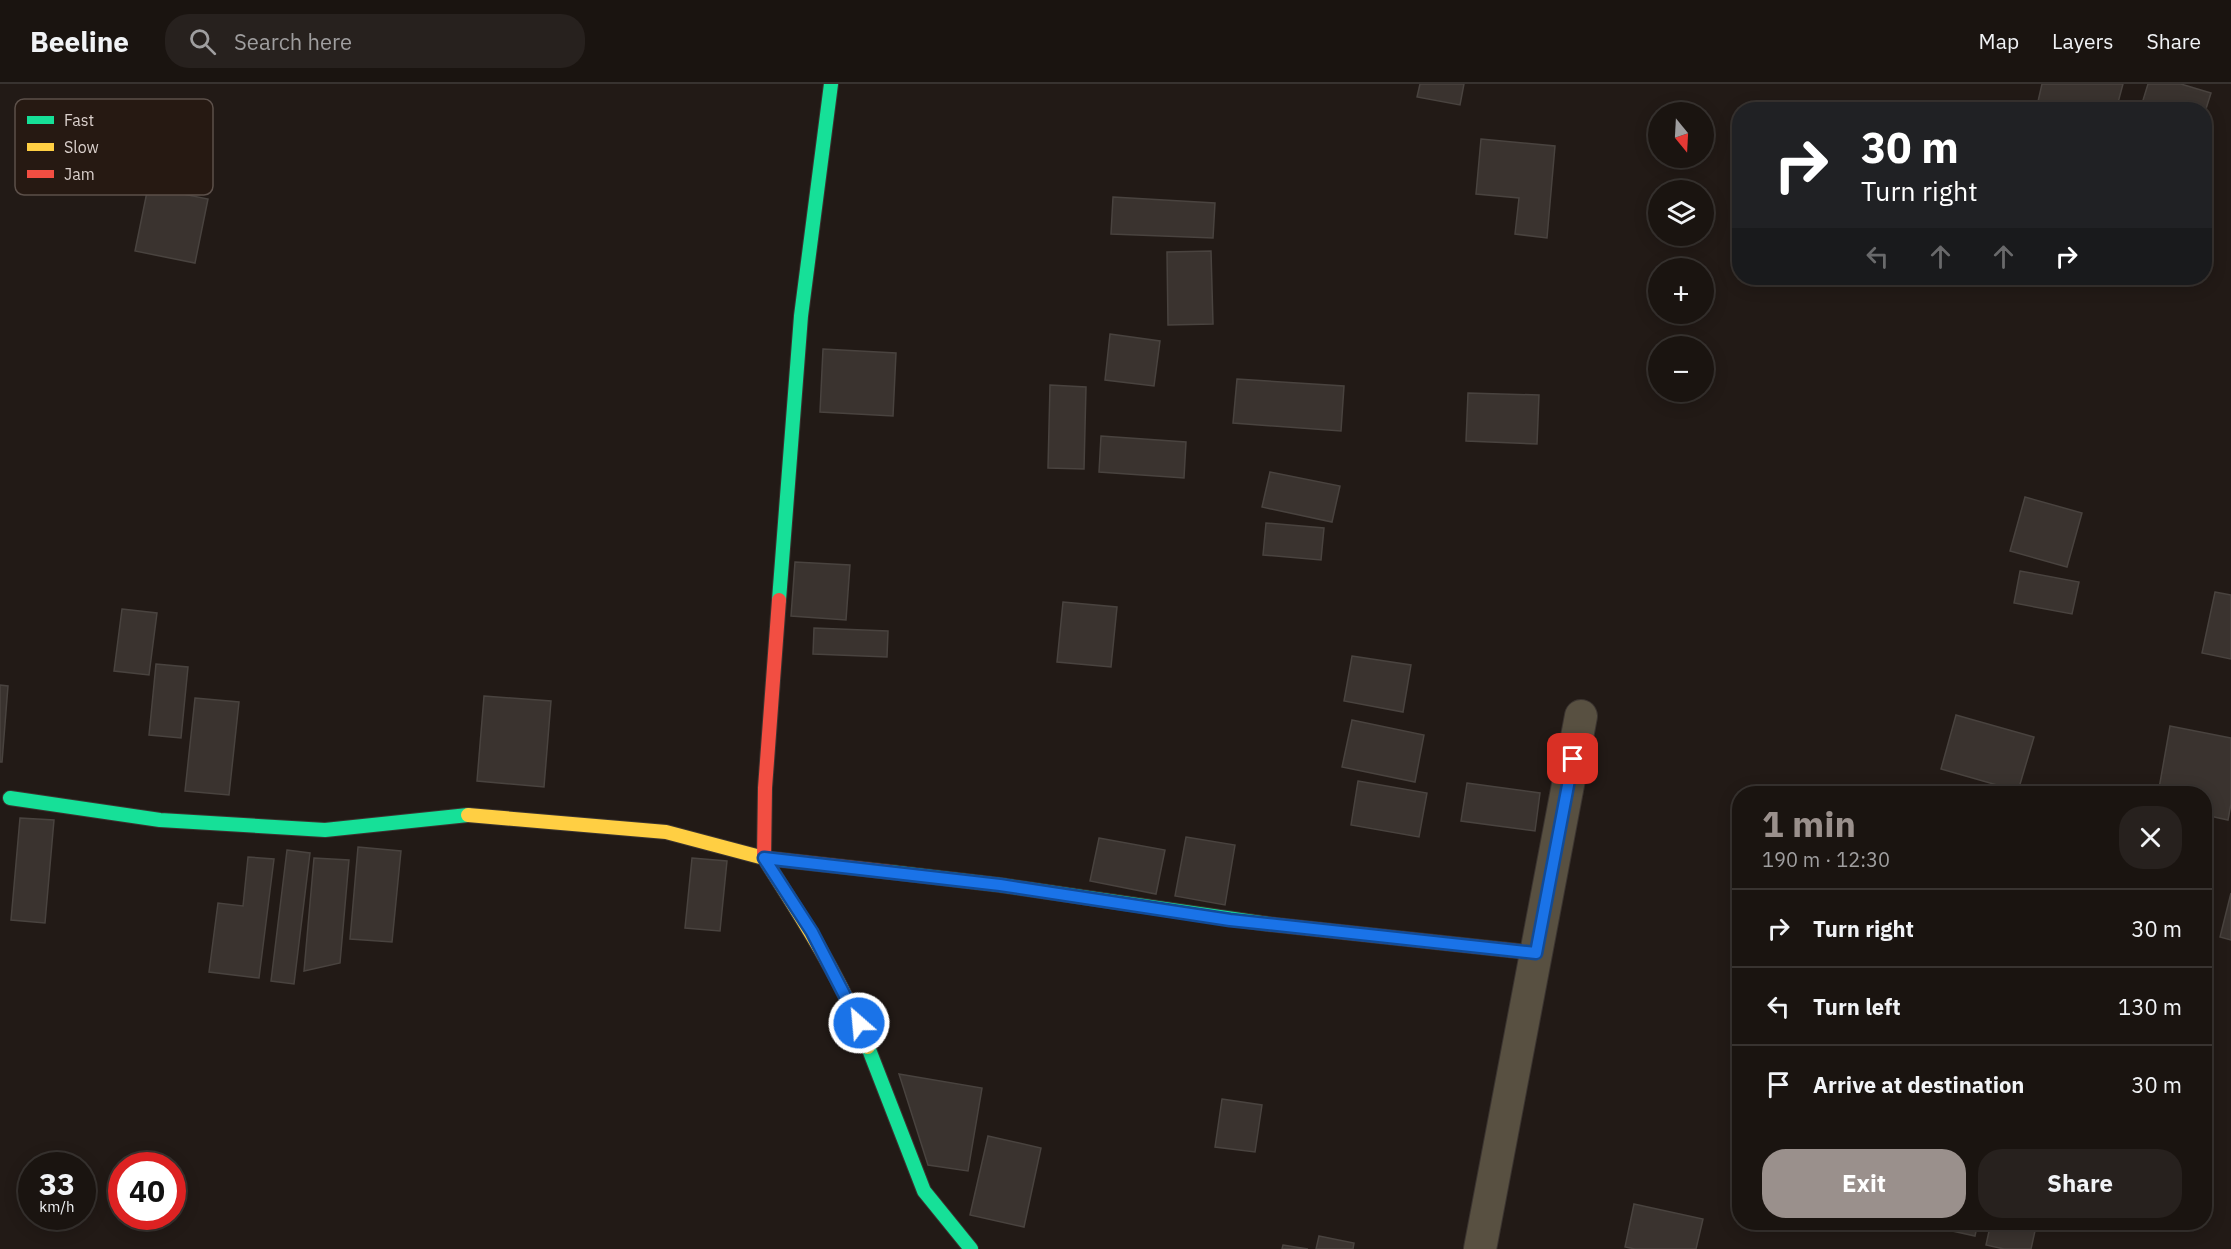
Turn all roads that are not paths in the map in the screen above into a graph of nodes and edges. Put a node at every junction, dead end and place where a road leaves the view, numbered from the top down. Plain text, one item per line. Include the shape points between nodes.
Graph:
1 (831, 84) edge
2 (1581, 716) dead end
3 (10, 798) dead end
4 (764, 858) junction
5 (1536, 953) junction
6 (970, 1249) edge
7 (1480, 1249) edge

1 - 4 street via 801,316 765,788
2 - 5 street
3 - 4 street via 160,820 325,830 474,814 666,832
4 - 5 street via 1000,885 1230,920
4 - 6 street via 812,932 859,1023 924,1191
5 - 7 street

